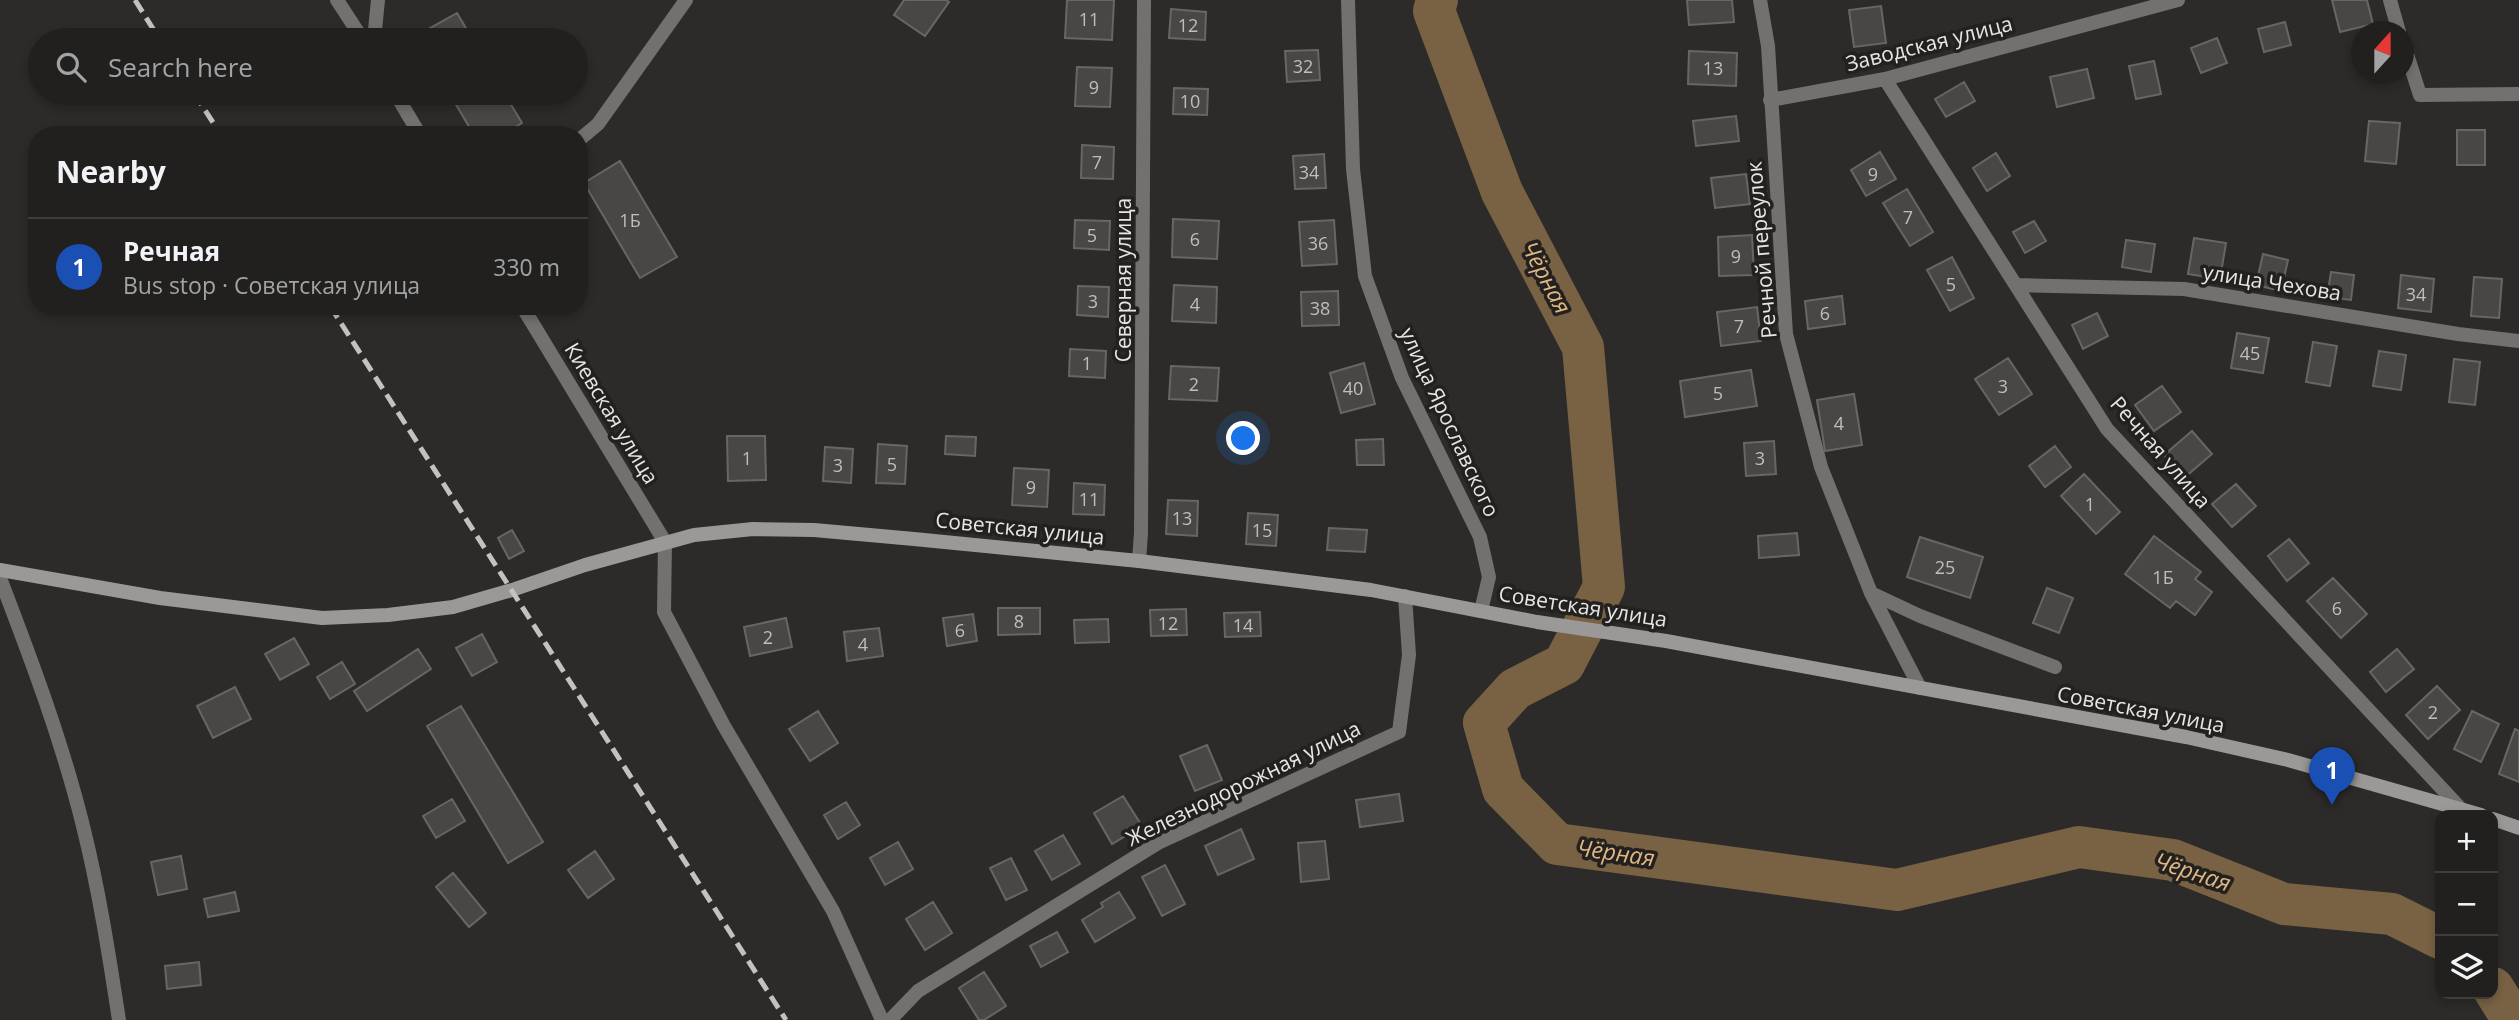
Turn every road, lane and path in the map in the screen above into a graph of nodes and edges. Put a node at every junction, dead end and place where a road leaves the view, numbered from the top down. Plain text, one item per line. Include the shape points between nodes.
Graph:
1 (337, 0) edge
2 (378, 0) edge
3 (686, 0) edge
4 (1144, 0) edge
5 (1348, 0) edge
6 (1760, 0) edge
7 (2178, 0) edge
8 (2390, 0) edge
9 (2122, 7) edge
10 (2396, 21) edge
11 (355, 28) edge
12 (374, 28) edge
13 (2414, 77) edge
14 (1885, 79) junction
15 (2519, 94) edge
16 (1770, 100) junction
17 (402, 105) edge
18 (415, 126) edge
19 (588, 133) edge
20 (2016, 285) junction
21 (527, 315) edge
22 (2519, 341) edge
23 (665, 542) junction
24 (1139, 561) junction
25 (0, 570) edge
26 (0, 578) edge
27 (1871, 593) junction
28 (1405, 596) junction
29 (1481, 611) junction
30 (2055, 667) dead end
31 (1920, 688) junction
32 (2461, 809) junction
33 (2464, 810) edge
34 (2498, 821) edge
35 (2519, 828) edge
36 (120, 1020) edge
37 (882, 1020) edge
38 (890, 1020) edge

1 - 11 street
2 - 12 street
3 - 19 street
4 - 24 street, Северная улица
5 - 29 street, улица Ярославского via 1353,169 1365,276 1402,378 1480,537 1489,577
6 - 16 street
7 - 9 street, Заводская улица
8 - 10 street
9 - 14 street, Заводская улица
13 - 15 street via 2420,95
14 - 16 street, Заводская улица
14 - 20 street, Речная улица
16 - 27 street, Речной переулок via 1786,334 1821,467
17 - 18 street
20 - 22 street, улица Чехова via 2184,289
20 - 32 street, Речная улица via 2107,429
21 - 23 street, Киевская улица
23 - 24 main road, Советская улица via 753,530 814,530
23 - 25 main road, Советская улица via 453,607 388,615 335,617 260,611
23 - 37 street via 664,612 724,726 833,911
24 - 28 main road, Советская улица
26 - 36 street via 60,744 83,826
27 - 30 street
27 - 31 street, Речной переулок
28 - 29 main road, Советская улица
28 - 38 street, Железнодорожная улица via 1409,655 1399,732 1158,843 918,991
29 - 31 main road, Советская улица
31 - 32 main road, Советская улица via 2186,737
32 - 33 main road, Советская улица
34 - 35 main road

